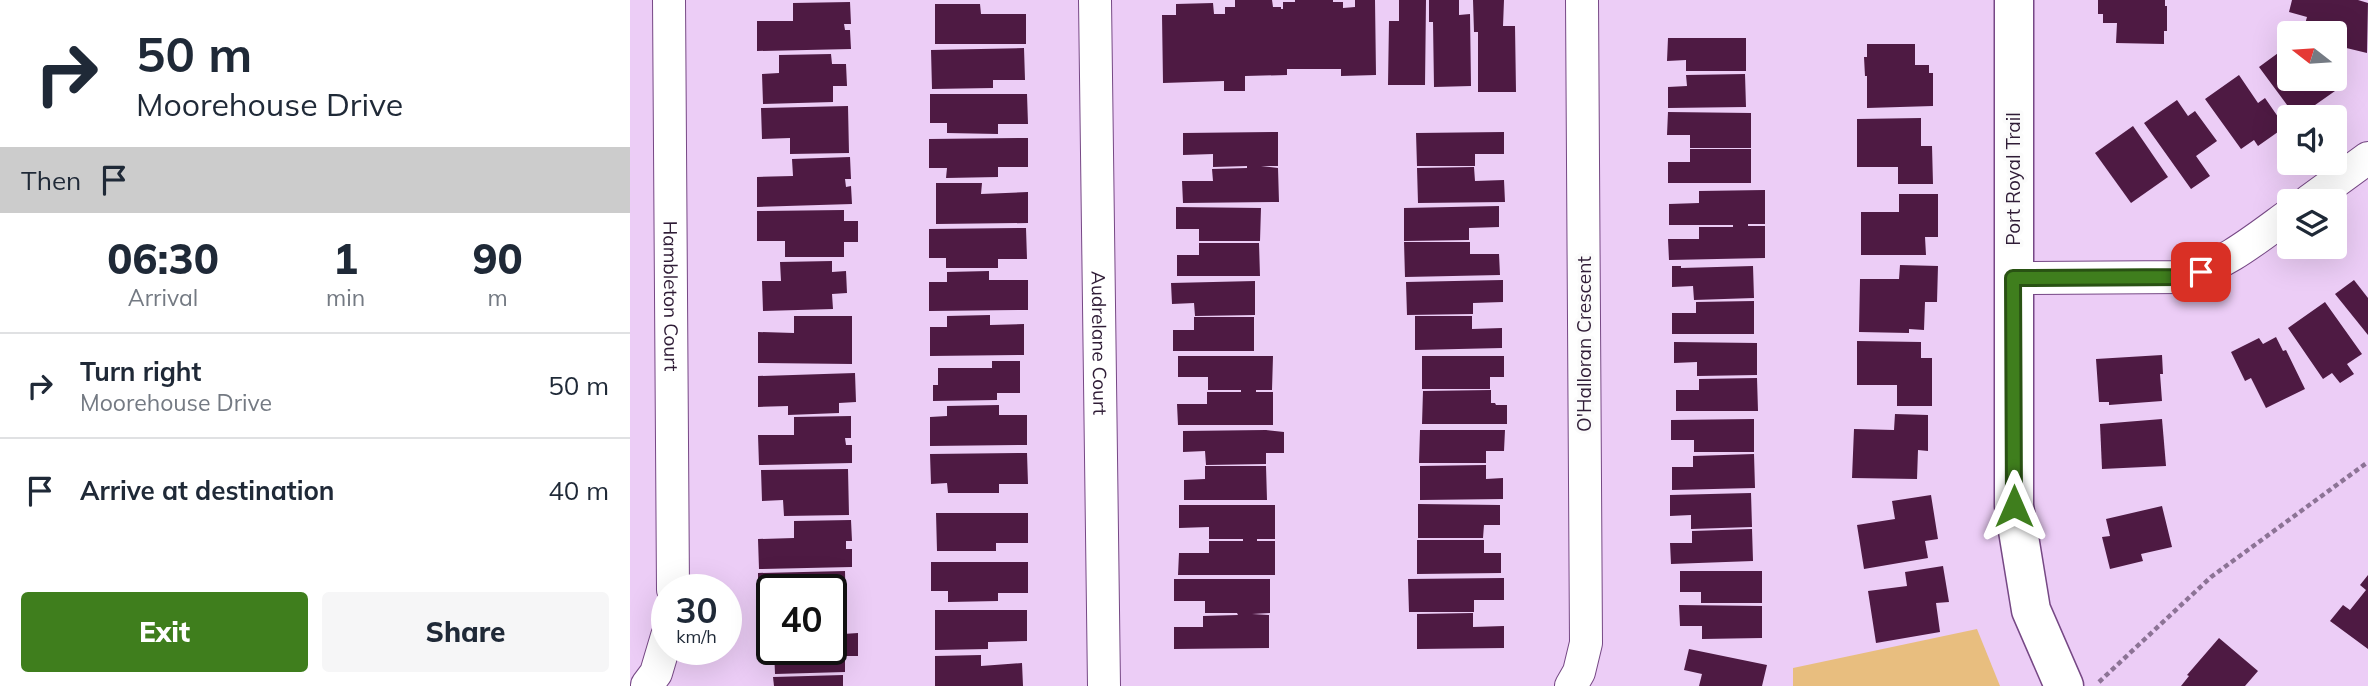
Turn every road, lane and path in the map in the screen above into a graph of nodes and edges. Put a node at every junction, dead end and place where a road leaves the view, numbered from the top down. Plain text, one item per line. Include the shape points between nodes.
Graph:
1 (669, 0) edge
2 (1095, 0) edge
3 (1582, 0) edge
4 (2014, 0) edge
5 (2368, 158) edge
6 (2325, 189) edge
7 (2277, 224) edge
8 (2013, 278) junction
9 (2368, 462) edge
10 (673, 574) edge
11 (658, 665) edge
12 (647, 685) edge
13 (1104, 686) edge
14 (1571, 686) edge
15 (2064, 686) edge
16 (2092, 686) edge

1 - 10 street, Hambleton Court
2 - 13 street, Audrelane Court
3 - 14 street, O'Halloran Crescent via 1586,643
4 - 8 street, Port Royal Trail
5 - 6 street
7 - 8 street via 2239,251 2183,277
8 - 15 street, Port Royal Trail via 2014,506 2031,610
9 - 16 path via 2211,577
11 - 12 street

